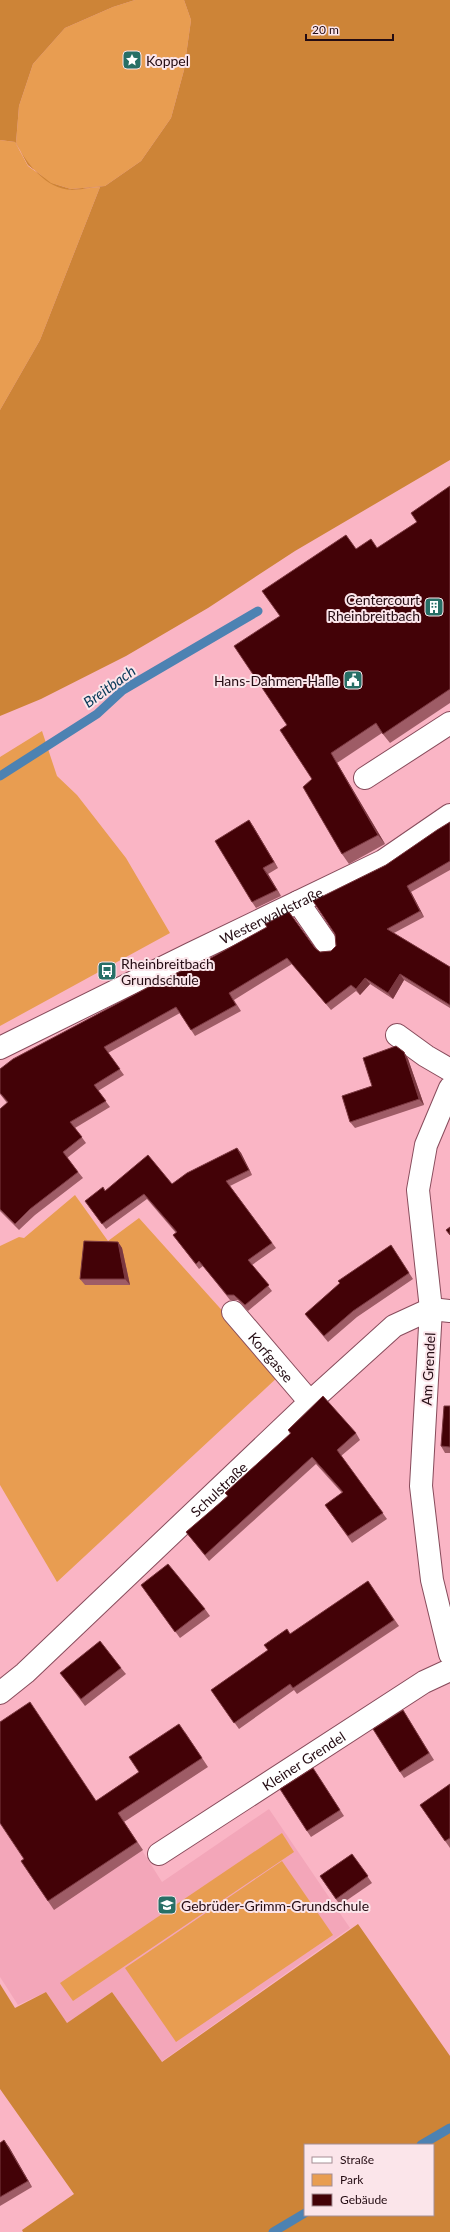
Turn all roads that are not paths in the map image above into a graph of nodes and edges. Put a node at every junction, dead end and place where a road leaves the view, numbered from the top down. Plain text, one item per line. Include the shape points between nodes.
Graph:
1 (450, 723) edge
2 (365, 778) dead end
3 (450, 815) edge
4 (298, 902) junction
5 (329, 947) dead end
6 (397, 1035) dead end
7 (0, 1048) edge
8 (450, 1070) edge
9 (450, 1088) edge
10 (440, 1310) edge
11 (233, 1312) dead end
12 (310, 1402) junction
13 (450, 1654) edge
14 (450, 1670) edge
15 (0, 1693) edge
16 (159, 1854) dead end

1 - 2 street
3 - 4 street, Westerwaldstraße via 383,862
4 - 5 street
4 - 7 street, Westerwaldstraße
6 - 8 street
9 - 10 street, Am Grendel via 426,1146 418,1190 424,1238
10 - 12 street, Schulstraße via 394,1326
10 - 13 street, Am Grendel via 421,1486 432,1580
11 - 12 street, Korfgasse
12 - 15 street, Schulstraße via 25,1674
14 - 16 street, Kleiner Grendel via 424,1682

